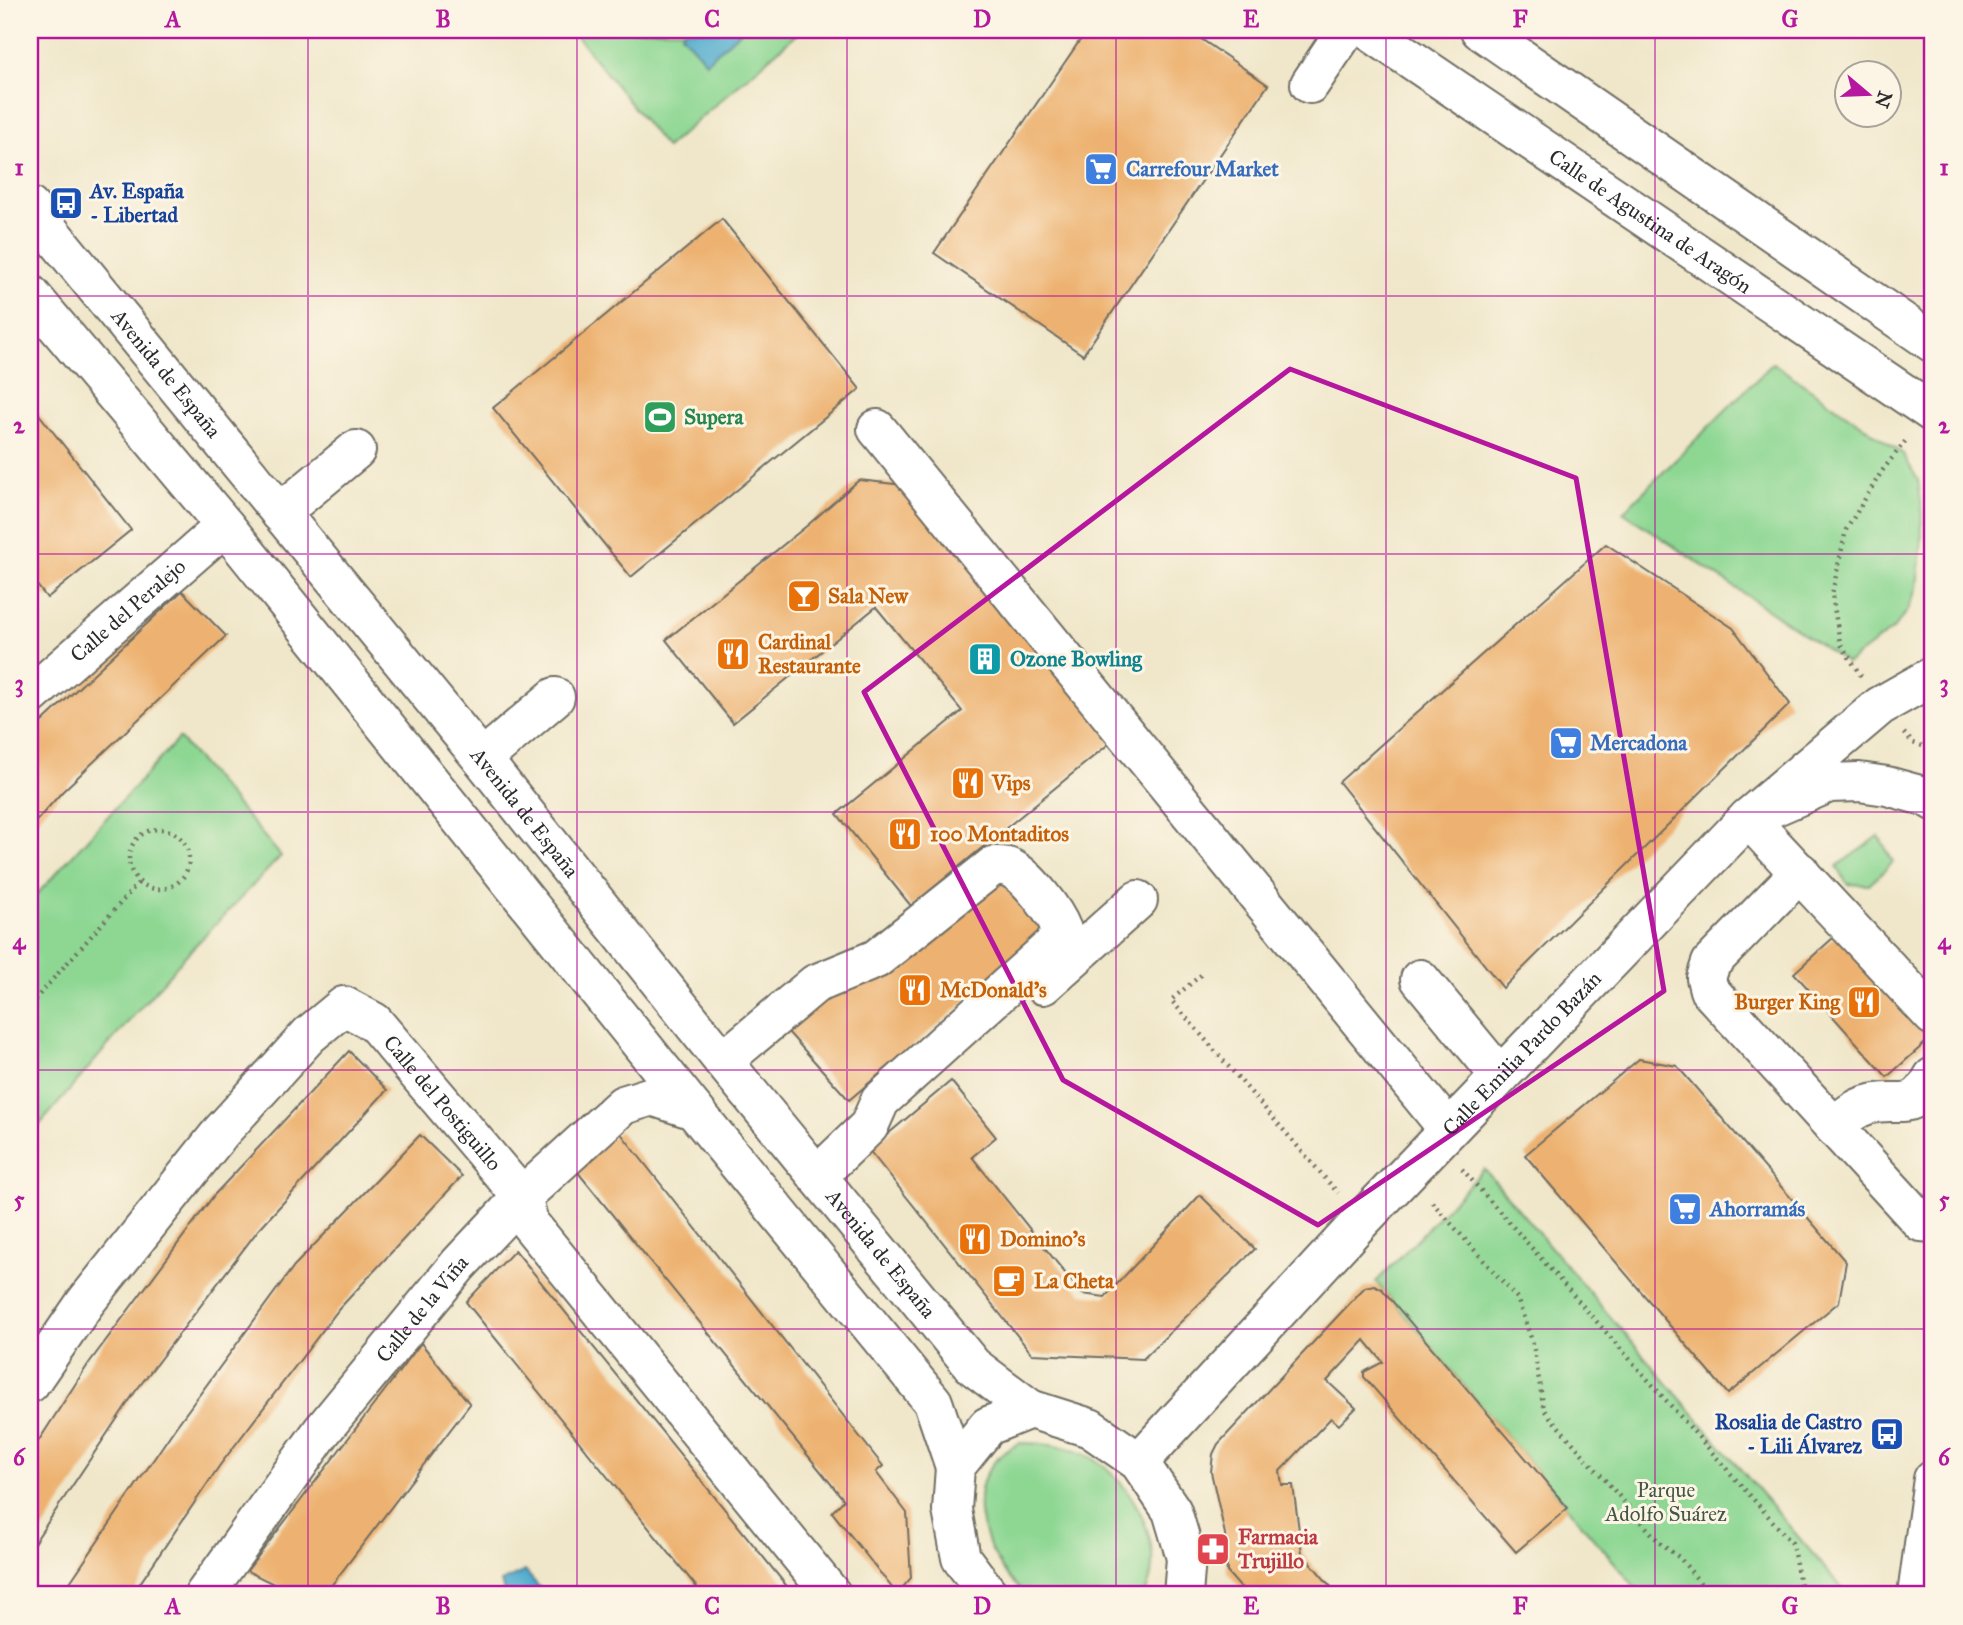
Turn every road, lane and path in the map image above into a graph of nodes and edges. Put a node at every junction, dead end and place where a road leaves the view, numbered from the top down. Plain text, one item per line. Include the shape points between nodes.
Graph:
1 (1346, 30) edge
2 (1368, 30) edge
3 (1480, 30) edge
4 (1310, 83) dead end
5 (30, 207) edge
6 (30, 294) edge
7 (1933, 343) edge
8 (1931, 411) edge
9 (877, 429) dead end
10 (356, 450) dead end
11 (280, 513) junction
12 (225, 526) junction
13 (1933, 649) edge
14 (1933, 676) edge
15 (30, 695) edge
16 (555, 696) dead end
17 (1880, 706) junction
18 (1933, 749) edge
19 (482, 759) junction
20 (1933, 801) edge
21 (1748, 818) junction
22 (1800, 872) junction
23 (139, 882) junction
24 (1138, 900) dead end
25 (1201, 975) dead end
26 (1420, 979) dead end
27 (30, 1005) edge
28 (1933, 1016) edge
29 (723, 1061) junction
30 (1500, 1076) junction
31 (1933, 1077) edge
32 (694, 1110) junction
33 (869, 1126) junction
34 (1834, 1126) junction
35 (1443, 1135) junction
36 (1406, 1173) junction
37 (817, 1176) junction
38 (522, 1197) junction
39 (1361, 1221) junction
40 (1933, 1223) edge
41 (30, 1383) edge
42 (1030, 1409) junction
43 (1139, 1462) junction
44 (955, 1467) junction
45 (1933, 1479) edge
46 (961, 1558) junction
47 (204, 1595) edge
48 (832, 1595) edge
49 (956, 1595) edge
50 (989, 1595) edge
51 (1183, 1595) edge
52 (1710, 1595) edge
53 (1802, 1595) edge
54 (1917, 1595) edge

1 - 4 street
2 - 8 street, Calle de Agustina de Aragón
3 - 7 street
5 - 11 street, Avenida de España
6 - 12 street
8 - 17 path via 1882,471 1846,530 1832,594 1840,643
9 - 35 street
10 - 11 street
11 - 19 street, Avenida de España
12 - 15 street, Calle del Peralejo
12 - 32 street
13 - 17 street
14 - 17 street, Calle Emilia Pardo Bazán
16 - 19 street
17 - 18 path via 1913,743
17 - 21 street, Calle Emilia Pardo Bazán
19 - 29 street, Avenida de España
20 - 21 street via 1887,786 1829,783
21 - 22 street
21 - 30 street, Calle Emilia Pardo Bazán
22 - 28 street
22 - 34 street via 1711,963 1706,978 1709,990
23 - 23 path via 168,888 184,877 190,858 176,834 157,829 139,837 130,864
23 - 27 path
24 - 33 street via 895,1118
25 - 39 path via 1171,1000
26 - 30 street
29 - 33 street via 815,984 876,960 993,866 1007,866 1056,916 1062,930 1053,946 880,1101
29 - 37 street, Avenida de España
30 - 35 street, Calle Emilia Pardo Bazán
31 - 34 street via 1924,1094 1908,1103 1869,1104
32 - 38 street, Calle de la Viña via 652,1096 623,1105
32 - 44 street via 933,1402
33 - 37 street
34 - 40 street via 1921,1222
35 - 36 street, Calle Emilia Pardo Bazán
35 - 53 path via 1792,1543
36 - 39 street, Calle Emilia Pardo Bazán
36 - 52 path via 1517,1298 1534,1344 1544,1410
37 - 42 street, Avenida de España via 973,1366
38 - 41 street, Calle del Postiguillo via 374,1022 344,1006 309,1035 221,1132 85,1303
38 - 47 street, Calle de la Viña via 451,1273 322,1430
38 - 48 street, Calle del Postiguillo via 529,1223
39 - 43 street, Calle Emilia Pardo Bazán
42 - 43 street, Avenida de España via 1090,1428
42 - 44 street via 988,1426
43 - 51 street via 1172,1511 1186,1558
44 - 46 street via 952,1510
45 - 54 street
46 - 49 street
46 - 50 street

